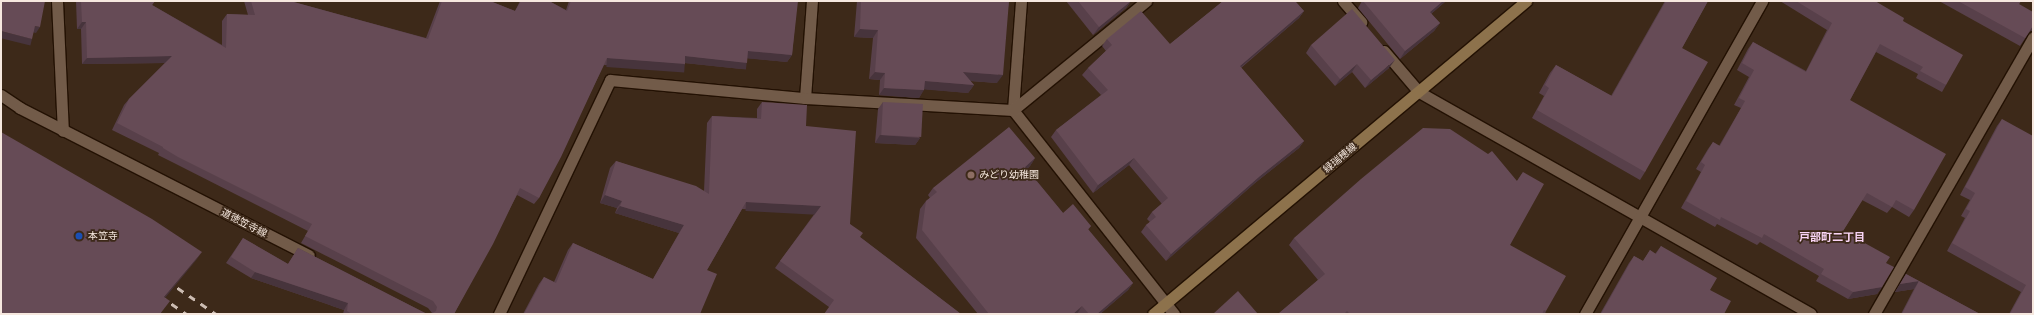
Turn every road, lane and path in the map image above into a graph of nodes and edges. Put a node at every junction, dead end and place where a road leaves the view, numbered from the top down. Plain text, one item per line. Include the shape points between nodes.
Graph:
1 (57, 1) edge
2 (812, 1) edge
3 (1021, 1) edge
4 (1146, 1) edge
5 (1343, 1) edge
6 (1526, 1) edge
7 (1762, 1) edge
8 (1368, 31) edge
9 (2033, 37) edge
10 (1378, 44) edge
11 (1419, 92) junction
12 (1, 95) edge
13 (805, 98) junction
14 (1013, 110) junction
15 (63, 130) junction
16 (1640, 218) junction
17 (322, 262) edge
18 (1165, 305) junction
19 (499, 314) edge
20 (1153, 314) edge
21 (1174, 314) edge
22 (1585, 314) edge
23 (1811, 314) edge
24 (1874, 314) edge

1 - 15 street
2 - 13 street
3 - 14 street
4 - 14 street
5 - 8 street
6 - 11 main road, 緑瑞穂線
7 - 16 street
9 - 24 street
10 - 11 street
11 - 16 street
11 - 18 main road, 緑瑞穂線
12 - 15 street, 道徳笠寺線
13 - 14 street
13 - 19 street via 610,80
14 - 18 street
15 - 17 street, 道徳笠寺線
16 - 22 street
16 - 23 street
18 - 20 main road, 緑瑞穂線
18 - 21 street

